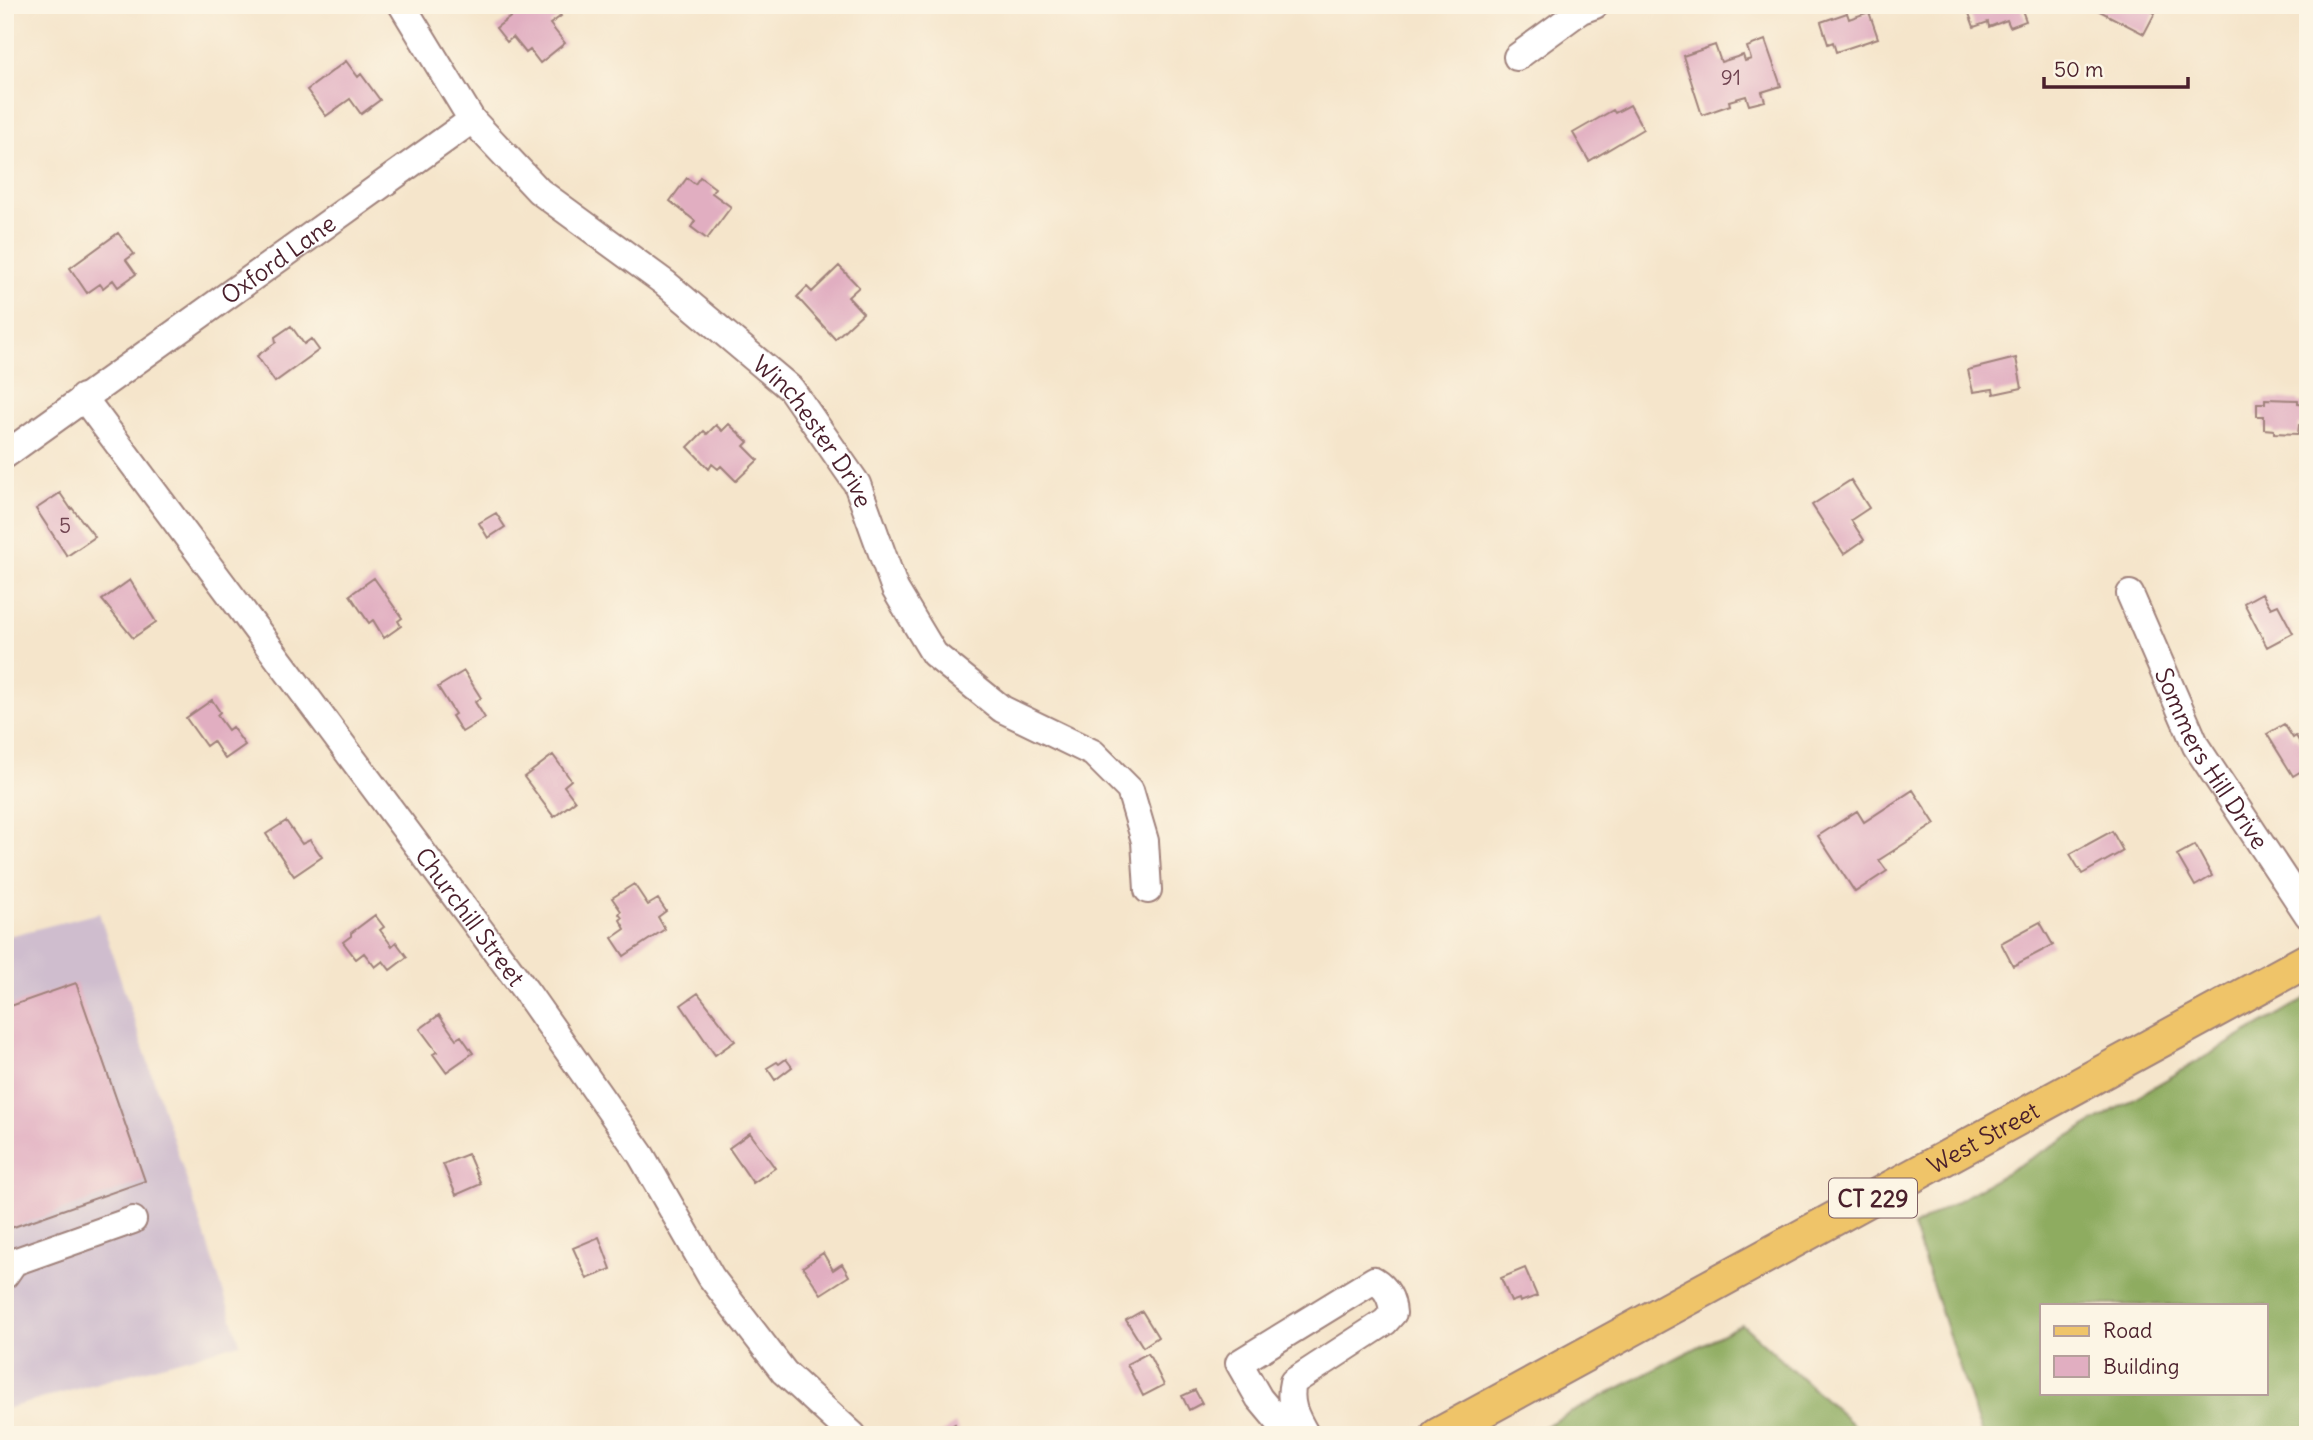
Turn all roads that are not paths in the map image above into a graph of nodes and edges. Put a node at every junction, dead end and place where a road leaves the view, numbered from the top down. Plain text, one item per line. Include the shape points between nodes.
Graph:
1 (401, 5) edge
2 (1585, 7) edge
3 (1517, 57) dead end
4 (472, 120) junction
5 (83, 397) junction
6 (5, 454) edge
7 (2130, 594) dead end
8 (1148, 890) dead end
9 (2308, 915) edge
10 (2308, 960) edge
11 (133, 1220) dead end
12 (5, 1275) edge
13 (853, 1435) edge
14 (1290, 1435) edge
15 (1306, 1435) edge
16 (1438, 1435) edge

1 - 4 street, Winchester Drive
2 - 3 street
4 - 5 street, Oxford Lane
4 - 8 street, Winchester Drive via 539,191 665,283 791,389 857,484 895,589 934,654 1002,709 1093,753 1130,790 1145,841
5 - 6 street, Oxford Lane
5 - 13 street, Churchill Street via 528,994 641,1155 711,1277 784,1372
7 - 9 street, Sommers Hill Drive via 2196,746
10 - 16 main road, West Street / CT 229
11 - 12 street via 14,1262
14 - 15 street via 1259,1398 1239,1363 1374,1280 1392,1300 1393,1313 1293,1382 1289,1397

